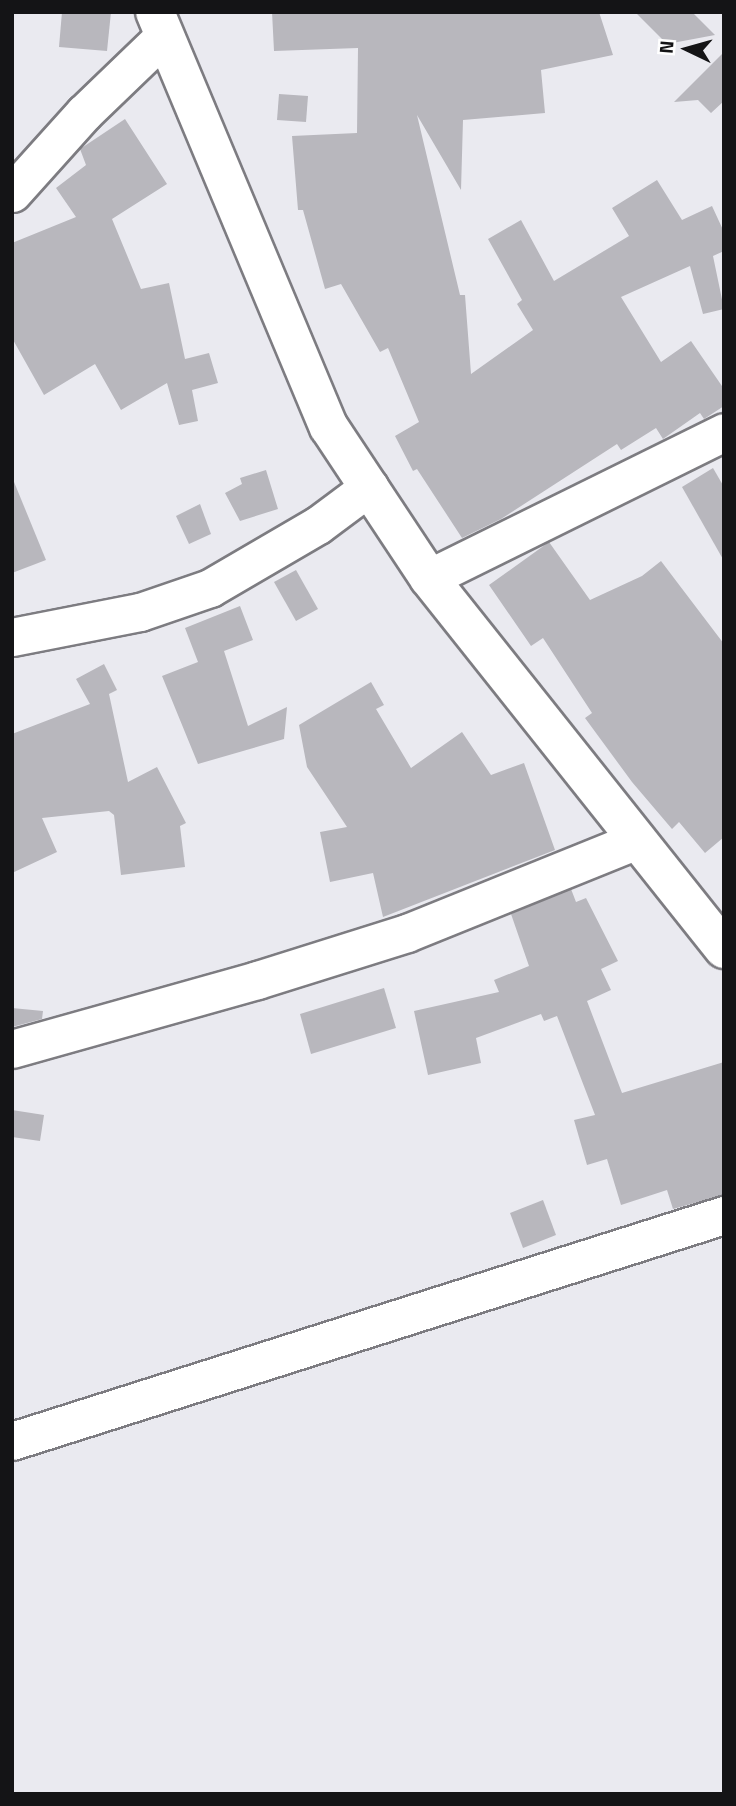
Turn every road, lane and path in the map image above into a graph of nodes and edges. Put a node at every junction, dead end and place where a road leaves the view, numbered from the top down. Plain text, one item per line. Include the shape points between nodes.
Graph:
1 (159, 24) edge
2 (12, 193) edge
3 (724, 432) edge
4 (369, 487) junction
5 (429, 578) junction
6 (12, 637) edge
7 (637, 840) junction
8 (724, 949) edge
9 (12, 1049) edge
10 (724, 1215) edge
11 (12, 1441) edge

1 - 2 street
1 - 4 main road via 329,427
3 - 5 street
4 - 5 main road
4 - 6 street via 318,525 210,588 141,612
5 - 7 main road
7 - 8 main road
7 - 9 street via 407,933 257,981
10 - 11 street

